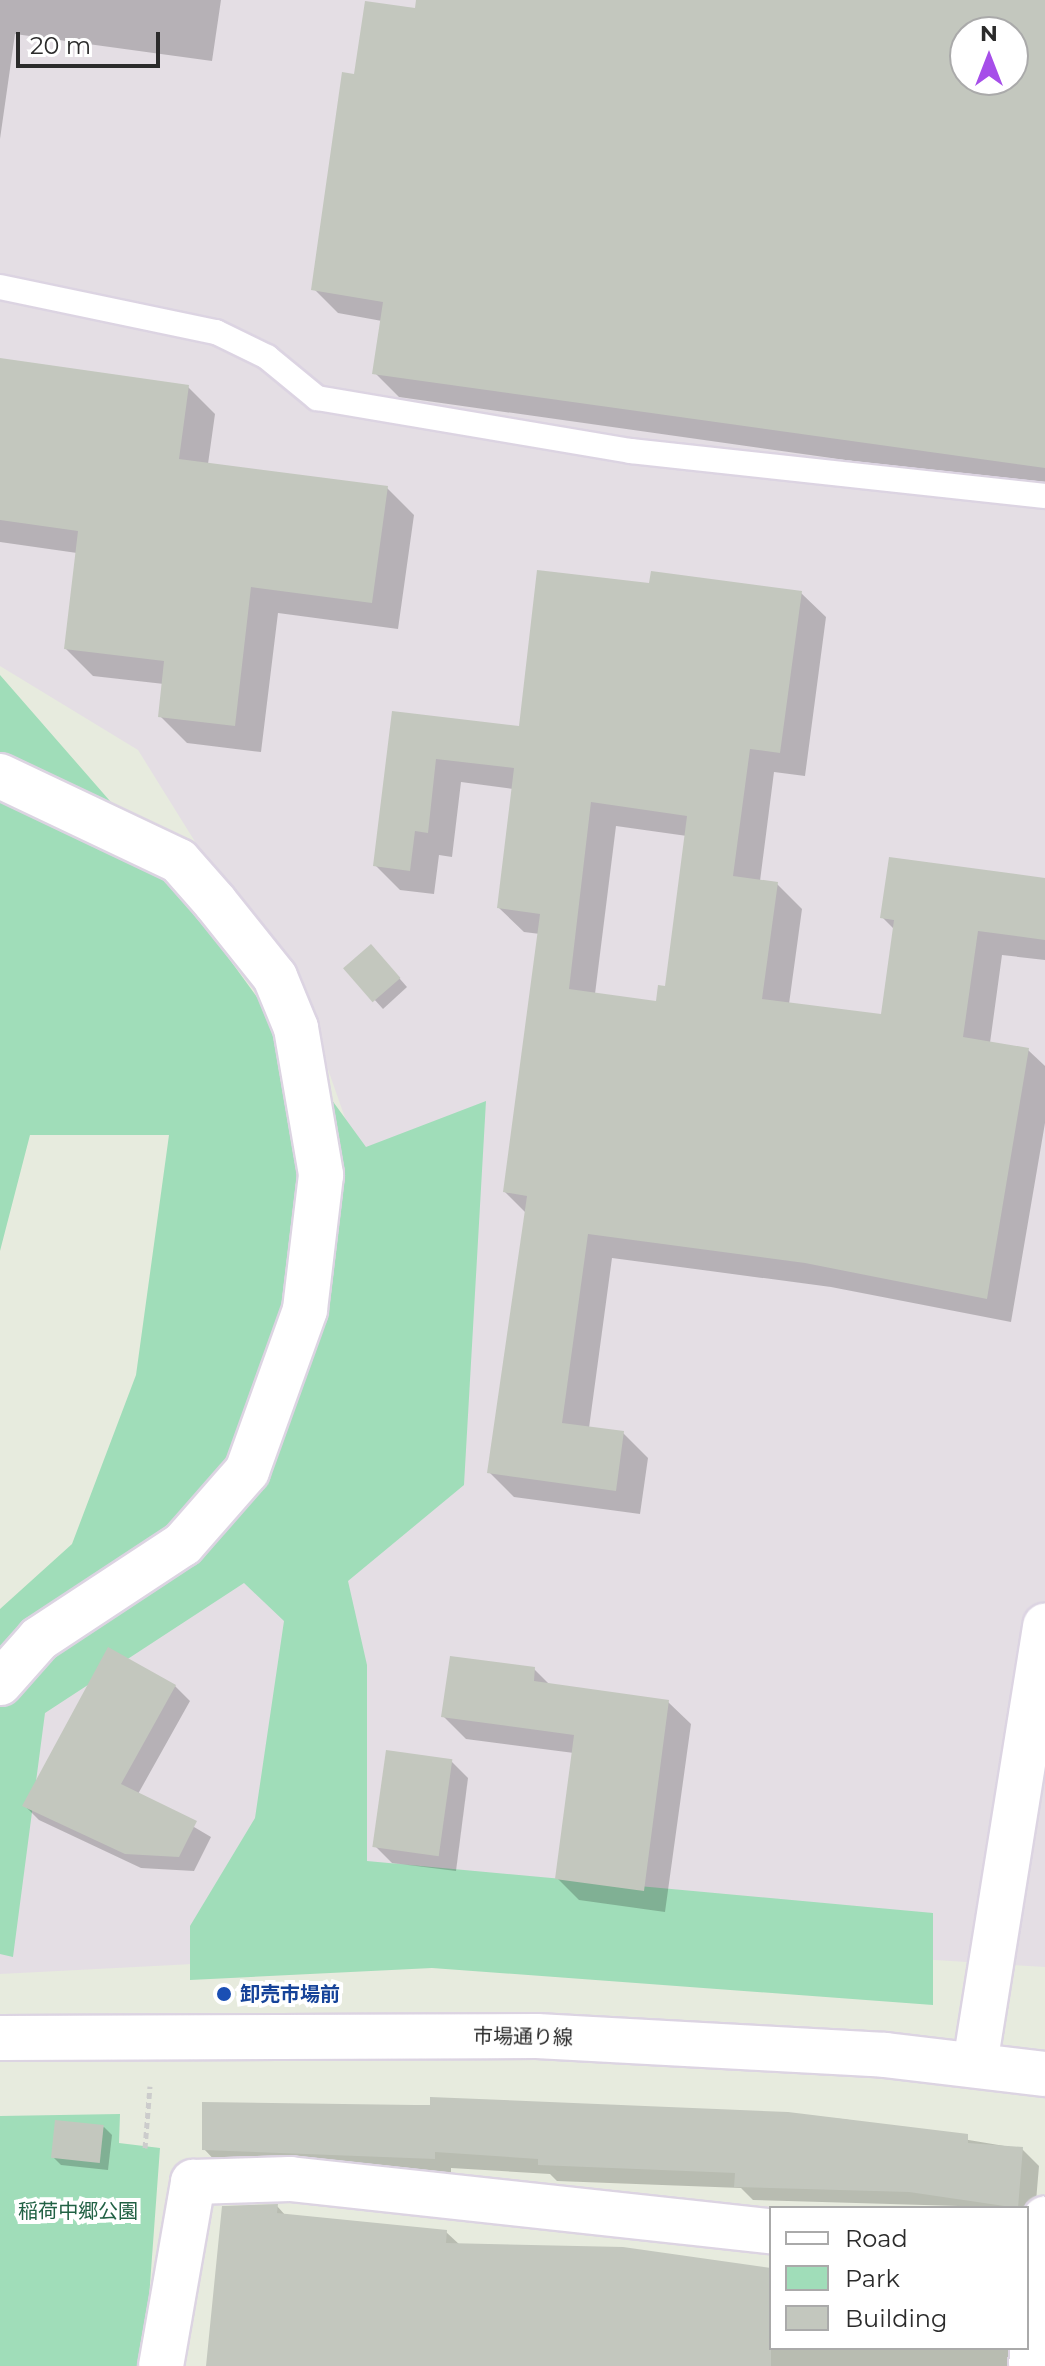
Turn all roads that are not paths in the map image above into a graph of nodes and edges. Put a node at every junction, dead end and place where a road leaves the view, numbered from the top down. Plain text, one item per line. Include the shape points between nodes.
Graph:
1 (0, 287) edge
2 (1045, 496) edge
3 (0, 776) edge
4 (1045, 1626) edge
5 (0, 1683) edge
6 (0, 2038) edge
7 (975, 2064) junction
8 (1045, 2074) edge
9 (769, 2231) edge
10 (1038, 2243) edge
11 (161, 2366) edge
12 (1031, 2366) edge

1 - 2 lane via 216,332 267,357 317,398 631,451
3 - 5 street via 179,861 275,977 296,1028 315,1126 321,1215 305,1310 247,1471 183,1544 39,1639
4 - 7 street
6 - 7 street, 市場通り線 via 537,2036
7 - 8 street, 市場通り線
9 - 11 street via 290,2179 193,2182
10 - 12 street

